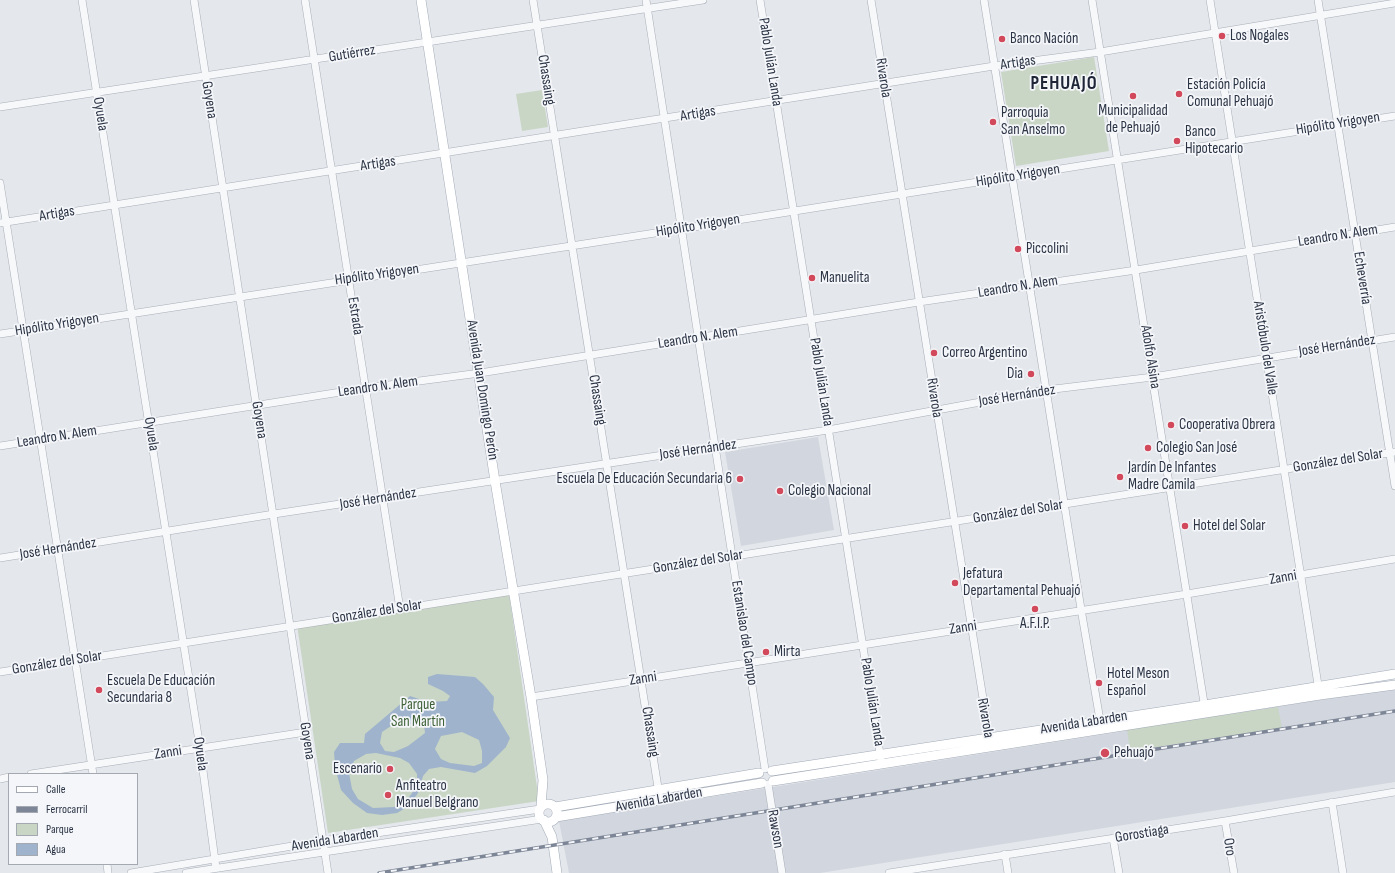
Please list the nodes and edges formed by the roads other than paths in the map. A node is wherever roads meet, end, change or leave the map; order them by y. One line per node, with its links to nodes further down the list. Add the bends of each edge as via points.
1 (82, 0): 25 (street, Oyuela)
2 (194, 0): 23 (street, Goyena)
3 (306, 0): 21 (street, Estrada)
4 (421, 0): 19 (main road, Avenida Juan Domingo Perón)
5 (533, 0): 17 (street, Chassaing)
6 (646, 0): 15 (street, Estanislao del Campo)
7 (703, 0): 15 (street, Gutiérrez)
8 (760, 0): 26 (street, Pablo Julián Landa)
9 (871, 0): 24 (street, Rivarola)
10 (984, 0): 22 (street)
11 (1092, 0): 20 (street, Adolfo Alsina)
12 (1210, 0): 18 (street, Aristóbulo del Valle)
13 (1318, 0): 16 (street, Echeverría)
14 (1395, 2): 16 (street, Artigas)
15 (647, 8): 17 (street, Gutiérrez); 29 (street, Estanislao del Campo)
16 (1320, 14): 18 (street, Artigas); 30 (street, Echeverría)
17 (537, 26): 19 (street, Gutiérrez); 31 (street, Chassaing)
18 (1215, 31): 20 (street, Artigas); 32 (street, Aristóbulo del Valle)
19 (427, 43): 21 (street, Gutiérrez); 33 (main road, Avenida Juan Domingo Perón)
20 (1100, 52): 22 (street, Artigas); 34 (street, Adolfo Alsina)
21 (315, 60): 23 (street, Gutiérrez); 35 (street, Estrada)
22 (994, 66): 24 (street, Artigas); 36 (street)
23 (205, 76): 25 (street, Gutiérrez); 38 (street, Goyena)
24 (884, 85): 26 (street, Artigas); 39 (street, Rivarola)
25 (97, 93): 27 (street, Gutiérrez); 40 (street, Oyuela)
26 (776, 102): 29 (street, Artigas); 41 (street, Pablo Julián Landa)
27 (0, 107)
28 (1395, 116): 30 (street, Hipólito Yrigoyen)
29 (664, 119): 31 (street, Artigas); 44 (street, Estanislao del Campo)
30 (1338, 124): 32 (street, Hipólito Yrigoyen); 45 (street, Echeverría)
31 (555, 137): 33 (street, Artigas); 46 (street, Chassaing)
32 (1232, 141): 34 (street, Hipólito Yrigoyen); 47 (street, Aristóbulo del Valle)
33 (445, 154): 35 (street, Artigas); 48 (main road, Avenida Juan Domingo Perón)
34 (1118, 159): 36 (street, Hipólito Yrigoyen); 49 (street, Adolfo Alsina)
35 (332, 171): 38 (street, Artigas); 50 (street, Estrada)
36 (1012, 177): 39 (street, Hipólito Yrigoyen); 51 (street)
37 (0, 183): 42 (street)
38 (223, 188): 40 (street, Artigas); 52 (street, Goyena)
39 (901, 194): 41 (street, Hipólito Yrigoyen); 53 (street, Rivarola)
40 (115, 205): 42 (street, Artigas); 54 (street, Oyuela)
41 (793, 211): 44 (street, Hipólito Yrigoyen); 55 (street, Pablo Julián Landa)
42 (3, 222): 56 (street)
43 (1395, 227): 45 (street, Leandro N. Alem)
44 (681, 229): 46 (street, Hipólito Yrigoyen); 59 (street, Estanislao del Campo)
45 (1355, 233): 47 (street, Leandro N. Alem); 60 (street, Echeverría)
46 (572, 245): 48 (street, Hipólito Yrigoyen); 61 (street, Chassaing)
47 (1250, 250): 49 (street, Leandro N. Alem); 62 (street, Aristóbulo del Valle)
48 (462, 263): 50 (street, Hipólito Yrigoyen); 63 (main road, Avenida Juan Domingo Perón)
49 (1136, 270): 51 (street, Leandro N. Alem); 64 (street, Adolfo Alsina)
50 (349, 279): 52 (street, Hipólito Yrigoyen); 65 (street, Estrada)
51 (1029, 285): 53 (street, Leandro N. Alem); 66 (street)
52 (239, 296): 54 (street, Hipólito Yrigoyen); 67 (street, Goyena)
53 (918, 302): 55 (street, Leandro N. Alem); 68 (street, Rivarola)
54 (132, 313): 56 (street, Hipólito Yrigoyen); 69 (street, Oyuela)
55 (811, 319): 59 (street, Leandro N. Alem); 70 (street, Pablo Julián Landa)
56 (23, 330): 57 (street, Hipólito Yrigoyen); 71 (street)
57 (0, 334)
58 (1395, 337): 60 (street, José Hernández)
59 (698, 338): 61 (street, Leandro N. Alem); 73 (street, Estanislao del Campo)
60 (1372, 341): 62 (street, José Hernández); 74 (street, Echeverría)
61 (590, 354): 63 (street, Leandro N. Alem); 75 (street, Chassaing)
62 (1266, 357): 64 (street, José Hernández); 76 (street, Aristóbulo del Valle)
63 (480, 373): 65 (street, Leandro N. Alem); 77 (main road, Avenida Juan Domingo Perón)
64 (1153, 376): 66 (street, José Hernández); 79 (street, Adolfo Alsina)
65 (366, 388): 67 (street, Leandro N. Alem); 80 (street, Estrada)
66 (1046, 390): 68 (street, José Hernández); 81 (street)
67 (257, 406): 69 (street, Leandro N. Alem); 82 (street, Goyena)
68 (936, 410): 70 (street, José Hernández); 83 (street, Rivarola)
69 (149, 422): 71 (street, Leandro N. Alem); 84 (street, Oyuela)
70 (828, 430): 73 (street, José Hernández); 85 (street, Pablo Julián Landa)
71 (40, 440): 72 (street, Leandro N. Alem); 86 (street)
72 (0, 446)
73 (715, 448): 75 (street, José Hernández); 87 (street, Estanislao del Campo)
74 (1392, 452): 76 (street, González del Solar); 78 (street, Echeverría)
75 (607, 463): 77 (street, José Hernández); 90 (street, Chassaing)
76 (1284, 470): 79 (street, González del Solar); 91 (street, Aristóbulo del Valle)
77 (495, 481): 80 (street, José Hernández); 92 (main road, Avenida Juan Domingo Perón)
78 (1395, 486)
79 (1171, 487): 81 (street, González del Solar); 93 (street, Adolfo Alsina)
80 (383, 498): 82 (street, José Hernández); 94 (street, Estrada)
81 (1065, 504): 83 (street, González del Solar); 95 (street)
82 (274, 514): 84 (street, José Hernández); 96 (street, Goyena)
83 (953, 522): 85 (street, González del Solar); 97 (street, Rivarola)
84 (166, 532): 86 (street, José Hernández); 98 (street, Oyuela)
85 (846, 539): 87 (street, González del Solar); 99 (street, Pablo Julián Landa)
86 (57, 549): 88 (street, José Hernández); 100 (street)
87 (732, 557): 90 (street, González del Solar); 101 (street, Estanislao del Campo)
88 (0, 558)
89 (1395, 559): 91 (street, Zanni)
90 (625, 574): 92 (street, González del Solar); 104 (street, Chassaing)
91 (1300, 575): 93 (street, Zanni); 106 (street, Aristóbulo del Valle)
92 (514, 591): 94 (street, González del Solar); 108 (main road, Avenida Juan Domingo Perón)
93 (1187, 594): 95 (street, Zanni); 109 (street, Adolfo Alsina)
94 (400, 609): 96 (street, González del Solar)
95 (1081, 609): 97 (street, Zanni); 110 (street)
96 (289, 626): 98 (street, González del Solar); 112 (street, Goyena)
97 (970, 627): 99 (street, Zanni); 113 (street, Rivarola)
98 (183, 643): 100 (street, González del Solar); 114 (street, Oyuela)
99 (863, 644): 101 (street, Zanni); 115 (street, Pablo Julián Landa)
100 (75, 660): 102 (street, González del Solar); 116 (street)
101 (749, 662): 104 (street, Zanni); 117 (street, Estanislao del Campo)
102 (0, 672)
103 (1395, 674): 106 (main road, Avenida Labarden)
104 (642, 679): 108 (street, Zanni); 122 (street, Chassaing)
105 (1395, 685): 107 (main road, Avenida Labarden)
106 (1318, 686): 107 (street, Aristóbulo del Valle); 109 (main road, Avenida Labarden)
107 (1320, 695): 109 (main road, Avenida Labarden)
108 (531, 697): 120 (main road, Avenida Juan Domingo Perón)
109 (1206, 710): 110 (main road, Avenida Labarden); 111 (main road, Avenida Labarden)
110 (1100, 720): 111 (street); 113 (main road, Avenida Labarden)
111 (1102, 730): 113 (main road, Avenida Labarden)
112 (306, 732): 114 (street, Zanni); 133 (street, Goyena)
113 (990, 743): 115 (main road, Avenida Labarden)
114 (200, 748): 116 (street, Zanni); 136 (street, Oyuela)
115 (881, 759): 117 (main road, Avenida Labarden); 121 (main road, Avenida Labarden)
116 (91, 765): 118 (street, Zanni); 119 (street)
117 (766, 771): 121 (main road, via 774,776); 121 (main road, via 759,778); 122 (main road, Avenida Labarden)
118 (38, 773)
119 (93, 773)
120 (543, 780): 126 (main road, Avenida Juan Domingo Perón); 127 (main road, Avenida Juan Domingo Perón)
121 (767, 783): 124 (main road, Avenida Labarden); 142 (street, Rawson)
122 (659, 790): 124 (street, Chassaing); 126 (main road, Avenida Labarden)
123 (1395, 792): 125 (street, Gorostiaga)
124 (660, 800): 128 (main road, Avenida Labarden)
125 (1332, 802): 130 (street, Gorostiaga); 147 (street)
126 (554, 806): 127 (main road, via 547,804); 128 (main road, via 557,811)
127 (541, 808): 129 (main road, via 539,815); 133 (street, Avenida Labarden)
128 (555, 818): 129 (main road, via 550,821); 131 (main road)
129 (543, 820): 131 (main road); 134 (street, Avenida Labarden)
130 (1225, 821): 132 (street, Gorostiaga); 146 (street, Oro)
131 (552, 837): 141 (main road)
132 (1113, 838): 135 (street, Gorostiaga); 145 (street)
133 (322, 841): 134 (street, Goyena); 136 (street, Avenida Labarden)
134 (324, 852): 137 (street, Avenida Labarden); 140 (street, Goyena)
135 (1005, 854): 143 (street, Gorostiaga); 144 (street)
136 (214, 859): 137 (street, Oyuela); 138 (street, Avenida Labarden)
137 (216, 868): 139 (street, Avenida Labarden)
138 (131, 873)
139 (186, 873)
140 (328, 873)
141 (557, 873)
142 (782, 873)
143 (893, 873)
144 (1008, 873)
145 (1119, 873)
146 (1234, 873)
147 (1343, 873)

